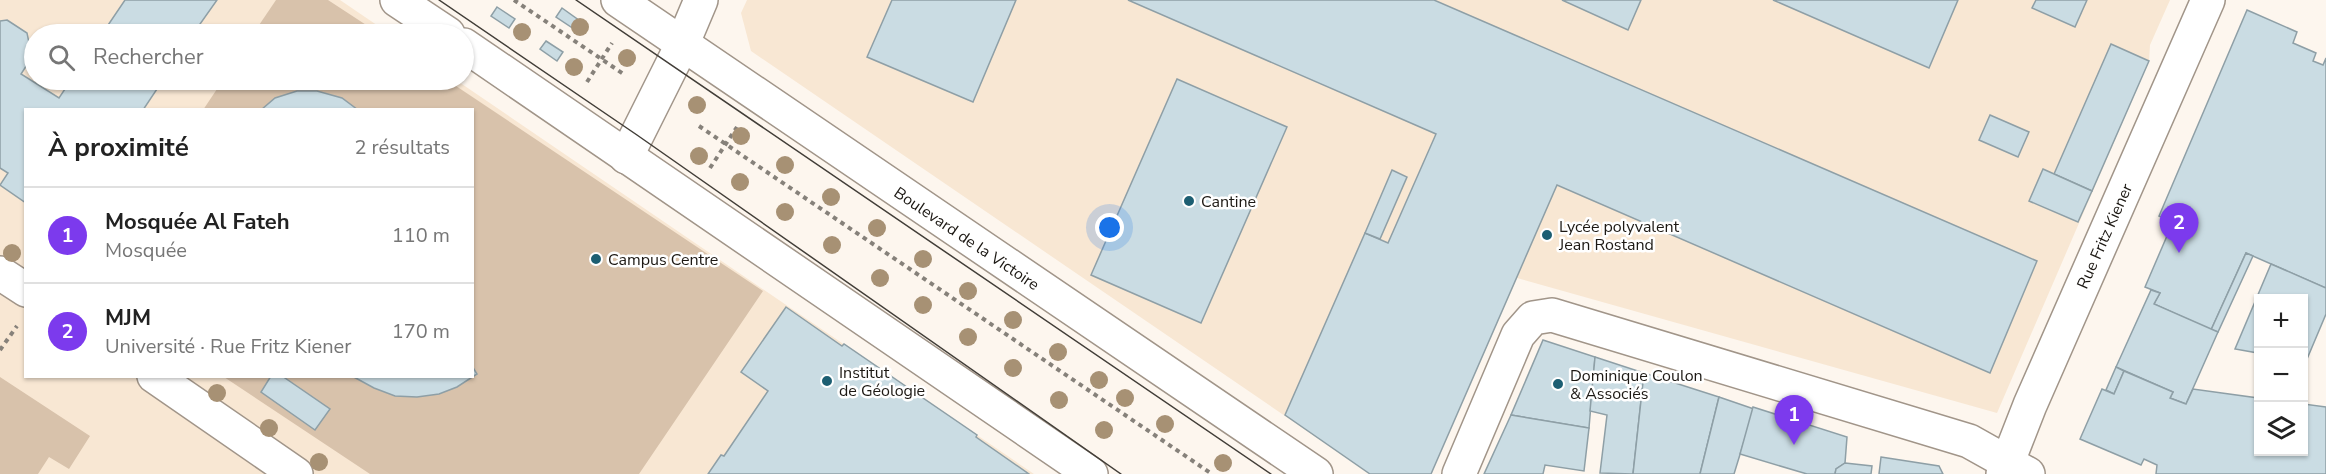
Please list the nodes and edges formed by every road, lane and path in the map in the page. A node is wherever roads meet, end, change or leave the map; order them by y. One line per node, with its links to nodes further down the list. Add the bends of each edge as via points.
1 (398, 0): 6 (street)
2 (514, 0): 9 (path)
3 (701, 0): 7 (street)
4 (2208, 0): 22 (street, Rue Fritz Kiener, via 2030,405)
5 (625, 5): 7 (street, Boulevard de la Victoire); 9 (path)
6 (433, 24)
7 (682, 45): 11 (street, Boulevard de la Victoire); 15 (street)
8 (474, 52): 12 (street)
9 (601, 60): 10 (path); 12 (path)
10 (626, 76)
11 (758, 96): 14 (path); 26 (street, Boulevard de la Victoire)
12 (566, 116): 15 (street)
13 (699, 126): 14 (path)
14 (726, 144): 16 (path); 25 (path)
15 (626, 157): 16 (street)
16 (688, 200): 24 (street)
17 (0, 273): 18 (street)
18 (24, 289)
19 (19, 322): 20 (path)
20 (0, 350)
21 (156, 378): 23 (street)
22 (2013, 470): 27 (street, via 1969,441 1552,315 1533,318 1518,334)
23 (296, 474)
24 (1091, 474)
25 (1212, 474)
26 (1316, 474)
27 (1459, 474)

